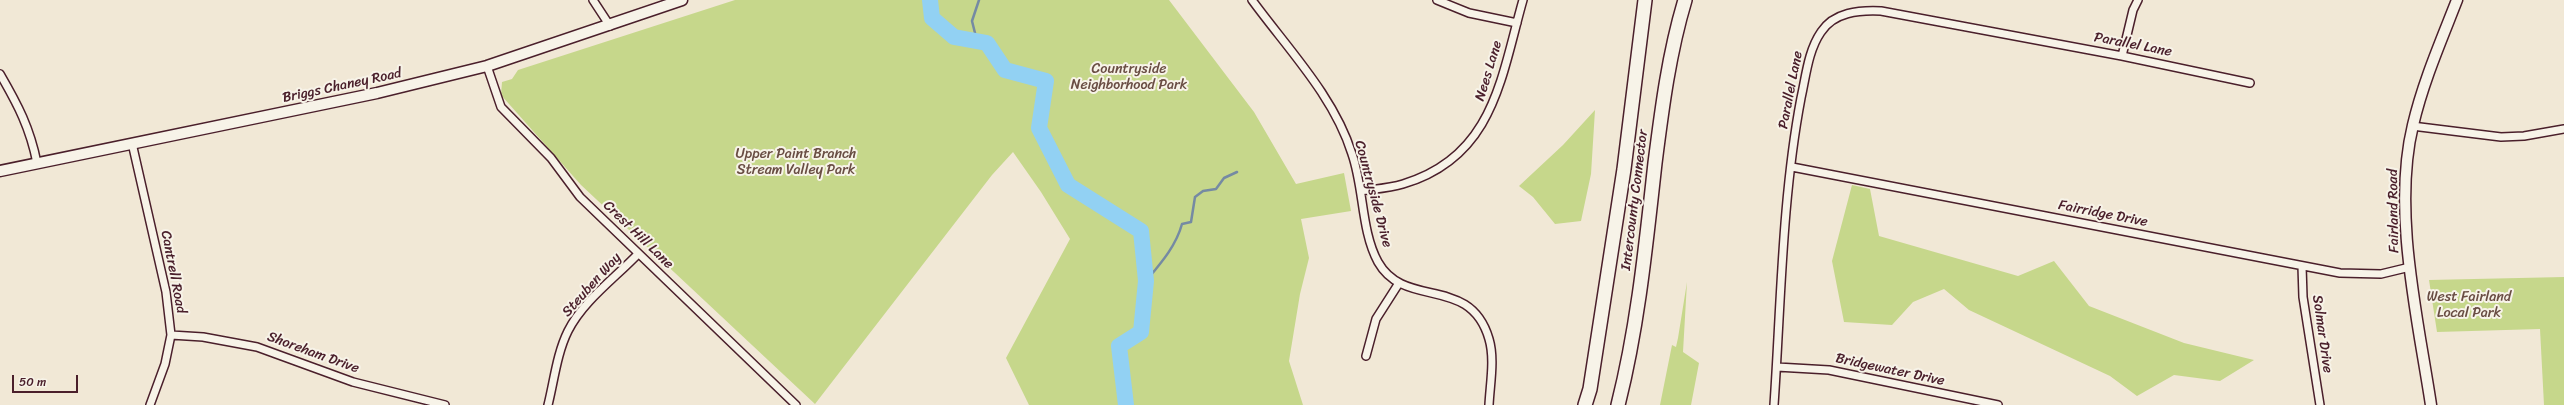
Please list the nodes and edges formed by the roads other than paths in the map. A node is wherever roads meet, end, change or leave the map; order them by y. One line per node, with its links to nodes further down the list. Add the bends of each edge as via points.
1 (593, 0): 11 (street)
2 (682, 0): 11 (main road, Briggs Chaney Road)
3 (1252, 0): 22 (street, Countryside Drive, via 1336,118 1352,154)
4 (1437, 0): 10 (street, via 1470,12)
5 (1523, 0): 10 (street, Nees Lane)
6 (1645, 0): 35 (highway, Intercounty Connector, via 1624,169 1590,389)
7 (1685, 0): 36 (highway, Intercounty Connector, via 1677,27 1663,100 1637,319)
8 (2138, 0): 12 (street, via 2133,10)
9 (2457, 0): 16 (main road, Fairland Road, via 2430,67)
10 (1516, 23): 22 (street, Nees Lane, via 1496,100 1485,122 1469,143 1445,164 1424,176 1403,184)
11 (610, 26): 13 (main road, Briggs Chaney Road)
12 (2122, 56): 15 (street, Parallel Lane); 20 (street, Parallel Lane, via 1881,11 1848,13 1821,31 1810,54 1796,125)
13 (486, 66): 18 (main road, Briggs Chaney Road, via 377,93); 23 (street, Crest Hill Lane, via 501,107 552,158 580,197)
14 (0, 74): 19 (street, via 25,117)
15 (2250, 83)
16 (2412, 126): 17 (street, via 2501,137); 25 (main road, Fairland Road, via 2406,194)
17 (2564, 129)
18 (132, 143): 19 (main road, Briggs Chaney Road); 27 (street, Cantrell Road, via 166,292)
19 (37, 163): 21 (main road, Briggs Chaney Road)
20 (1792, 167): 24 (street, Fairridge Drive); 29 (street, Parallel Lane)
21 (0, 171)
22 (1361, 191): 26 (street, Countryside Drive, via 1370,240 1379,263)
23 (638, 254): 32 (street, Steuben Way, via 575,319 567,332); 33 (street, Crest Hill Lane)
24 (2302, 266): 25 (street, Fairridge Drive, via 2364,275); 39 (street, Solmar Drive, via 2303,298)
25 (2410, 267): 40 (main road, Fairland Road)
26 (1399, 283): 28 (street, via 1376,319); 34 (street, Countryside Drive, via 1418,291 1450,296 1473,310 1489,339 1491,353)
27 (171, 336): 30 (street, Cantrell Road, via 165,364); 31 (street, Shoreham Drive, via 203,337 257,347 353,382)
28 (1366, 356)
29 (1776, 367): 37 (street, Parallel Lane); 38 (street, Bridgewater Drive, via 1828,370)
30 (150, 405)
31 (445, 405)
32 (548, 405)
33 (796, 405)
34 (1488, 405)
35 (1585, 405)
36 (1618, 405)
37 (1774, 405)
38 (1998, 405)
39 (2320, 405)
40 (2431, 405)

